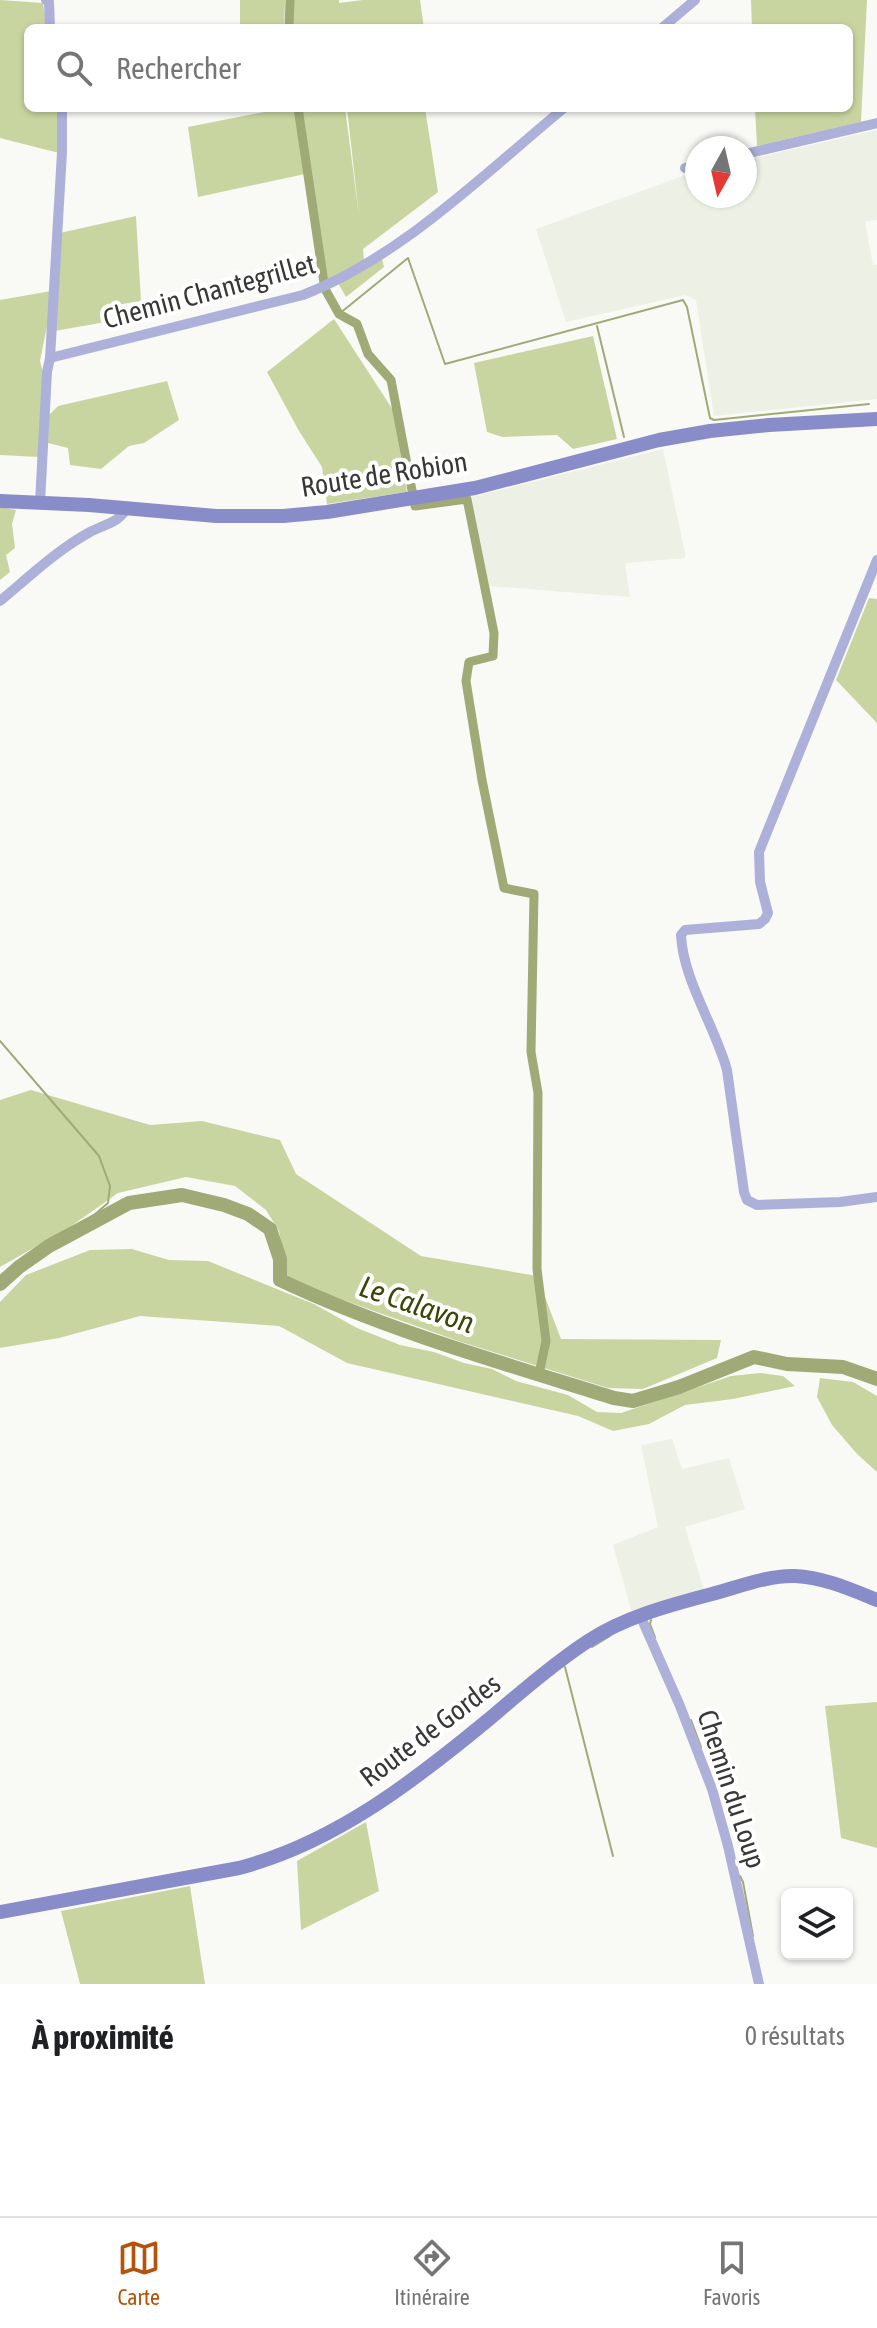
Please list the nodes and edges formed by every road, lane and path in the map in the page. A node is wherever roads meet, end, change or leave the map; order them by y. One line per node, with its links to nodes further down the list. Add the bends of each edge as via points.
1 (46, 0): 3 (street)
2 (695, 0): 4 (street)
3 (50, 24)
4 (667, 24)
5 (62, 112): 9 (street)
6 (559, 112): 9 (street, Chemin Chantegrillet, via 389,251 330,284)
7 (877, 123): 8 (street)
8 (757, 151)
9 (50, 358): 14 (street)
10 (877, 410): 12 (main road, Route de Robion)
11 (877, 419): 12 (main road, Route de Robion)
12 (769, 425): 15 (main road, Route de Robion, via 687,435 475,488 327,512 248,517)
13 (0, 501): 14 (main road, Route de Robion)
14 (40, 502): 15 (main road, Route de Robion)
15 (126, 509): 17 (street, via 68,546)
16 (877, 560): 18 (street, via 759,852 765,919 759,924 685,930 681,935 687,969 727,1070 747,1200 757,1205)
17 (0, 601)
18 (877, 1197)
19 (877, 1600): 20 (main road, Route de Gordes, via 822,1580 785,1576)
20 (640, 1615): 21 (main road, Route de Gordes, via 578,1649 386,1798 292,1851 223,1871); 22 (street, Chemin du Loup, via 712,1789)
21 (0, 1912)
22 (759, 1984)

